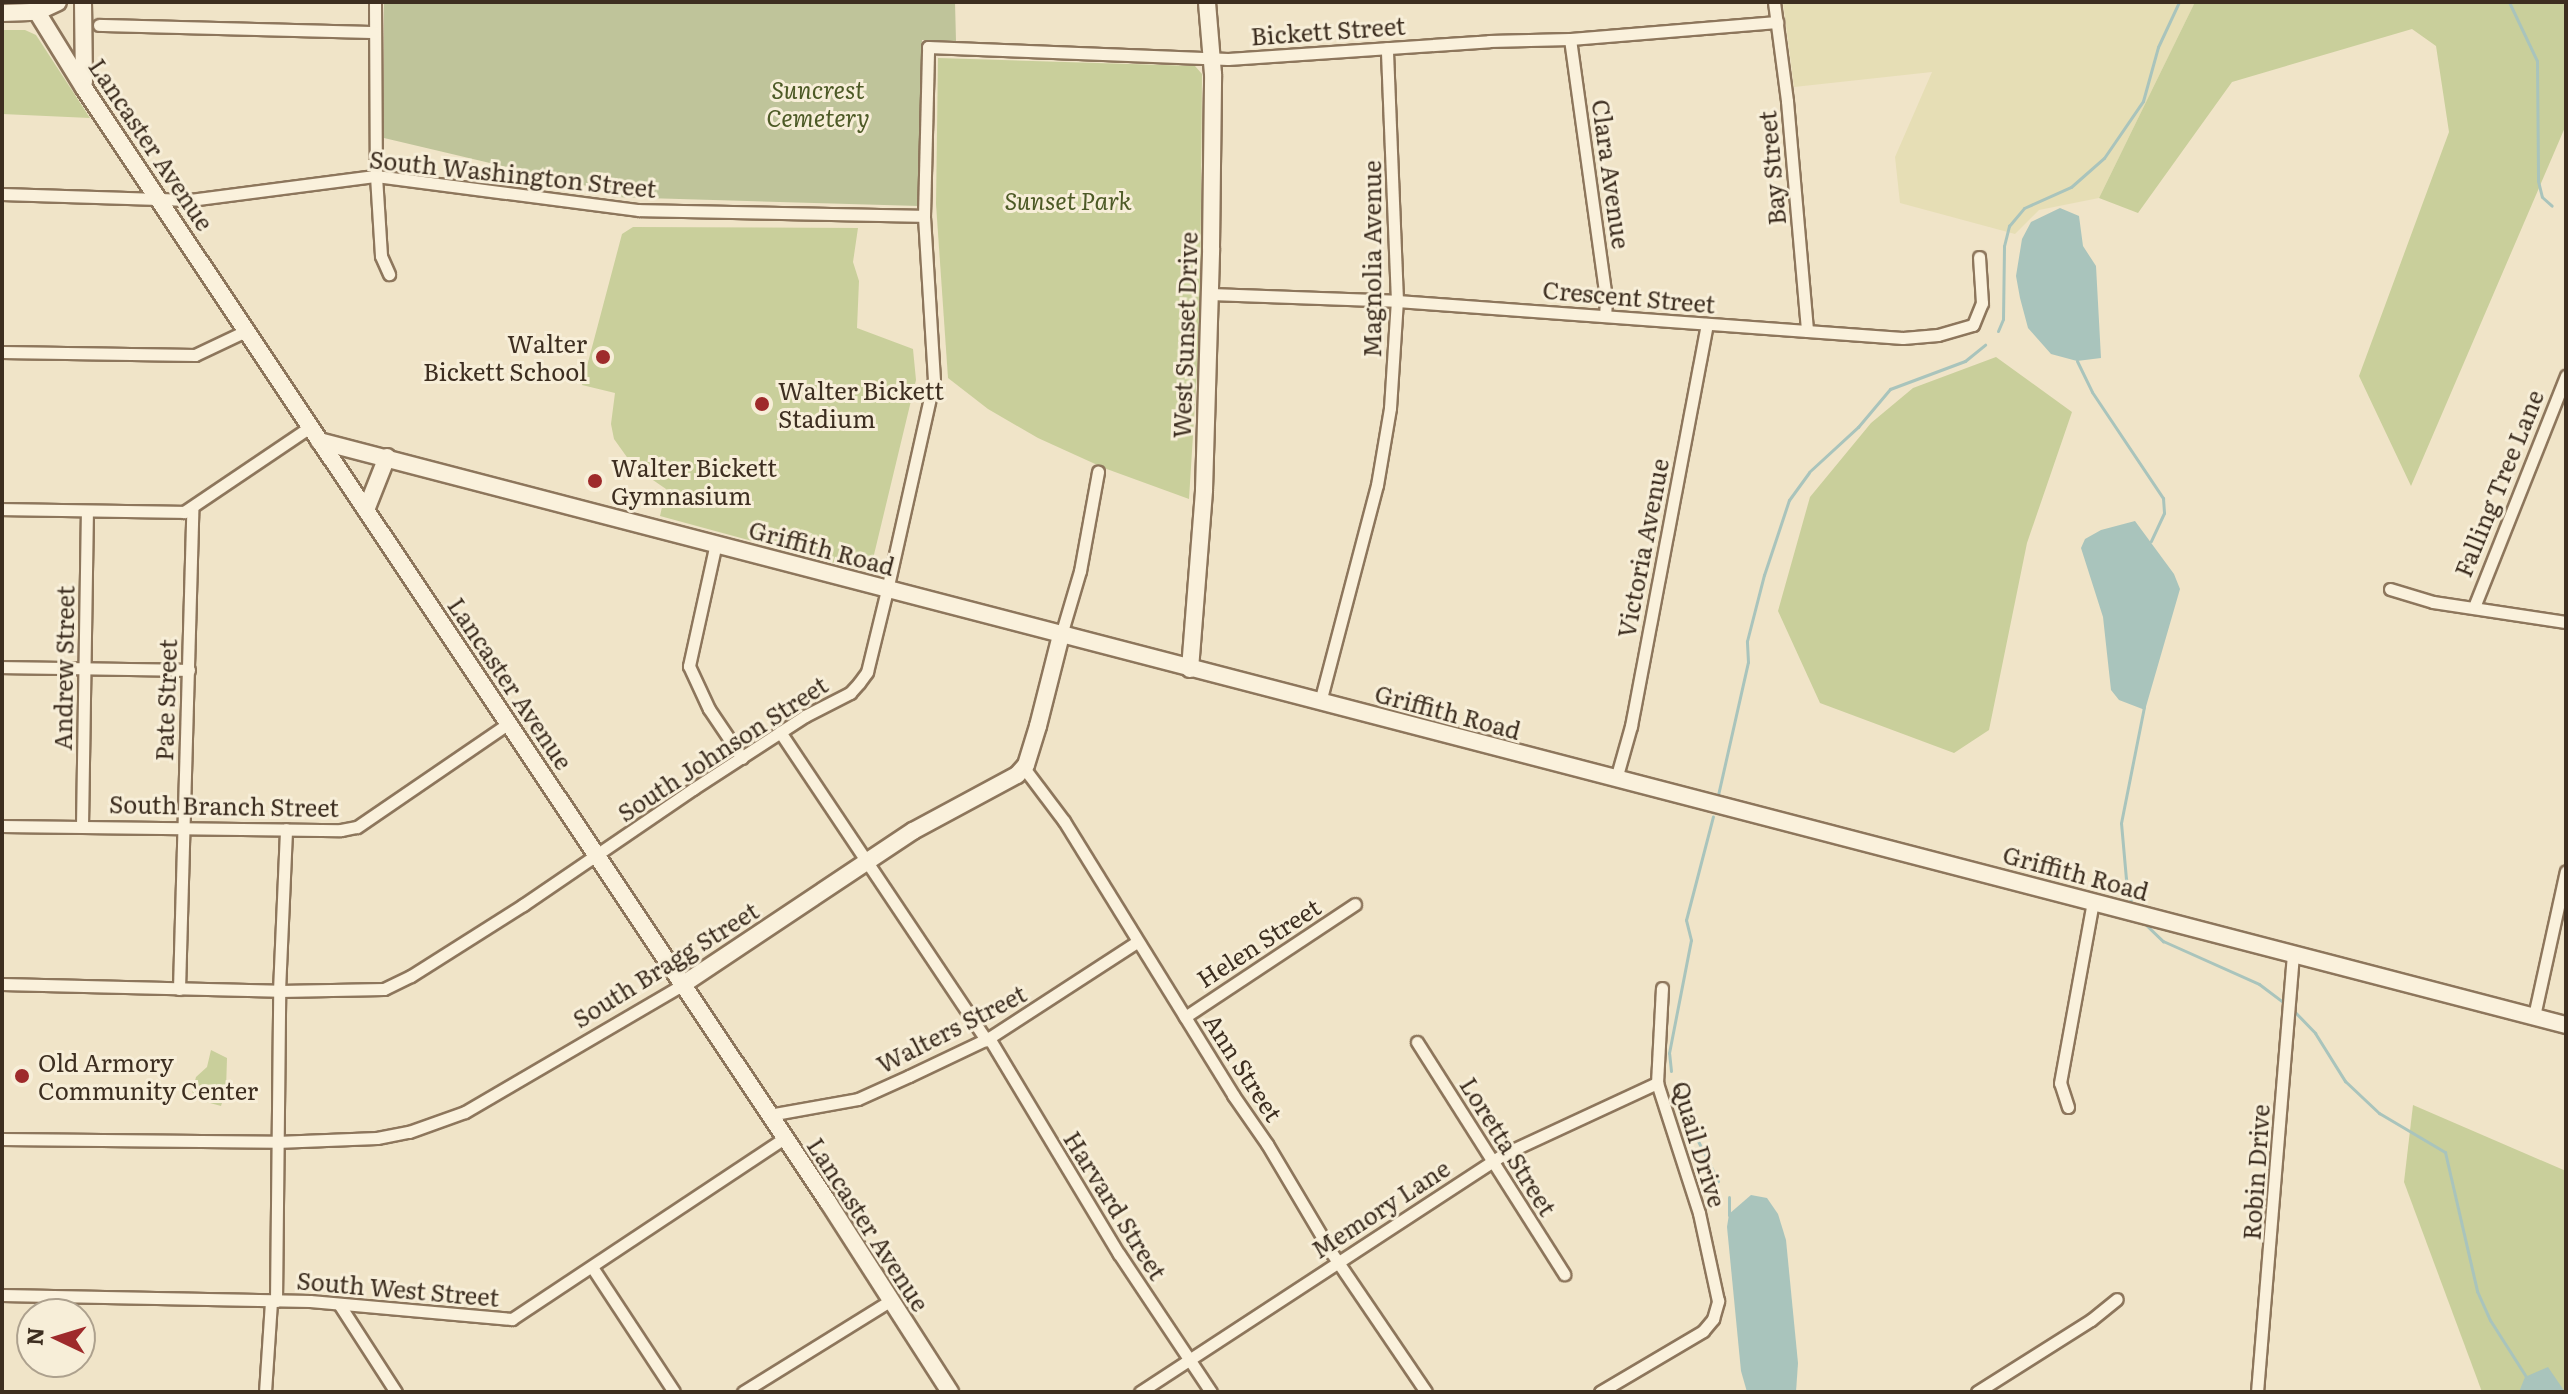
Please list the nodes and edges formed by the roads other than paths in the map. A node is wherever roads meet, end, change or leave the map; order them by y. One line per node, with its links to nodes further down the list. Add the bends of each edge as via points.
1 (58, 2): 6 (street)
2 (83, 2): 15 (street)
3 (375, 2): 10 (street)
4 (1207, 2): 14 (street, West Sunset Drive)
5 (1774, 2): 8 (street, Bay Street)
6 (34, 7): 7 (street); 15 (street, Lancaster Avenue)
7 (2, 13)
8 (1777, 22): 11 (street, Bickett Street); 27 (street, Bay Street)
9 (99, 25): 10 (street)
10 (375, 32): 16 (street)
11 (1570, 39): 13 (street, Bickett Street); 24 (street, Clara Avenue)
12 (928, 47): 14 (street, Bickett Street); 19 (street, South Johnson Street)
13 (1387, 48): 14 (street, Bickett Street); 23 (street, Magnolia Avenue)
14 (1211, 58): 22 (street, West Sunset Drive)
15 (84, 88): 18 (street, Lancaster Avenue)
16 (376, 176): 18 (street, South Washington Street, via 190,200); 19 (street, South Washington Street, via 661,211); 21 (street, via 381,256)
17 (2, 194): 18 (street, South Washington Street)
18 (160, 198): 26 (street, Lancaster Avenue)
19 (924, 216): 39 (street, South Johnson Street, via 934,380)
20 (1979, 257): 27 (street, Crescent Street, via 1982,303 1973,325 1903,338)
21 (389, 274)
22 (1209, 294): 23 (street, Crescent Street); 45 (street, West Sunset Drive, via 1204,490)
23 (1397, 301): 24 (street, Crescent Street); 47 (street, Magnolia Avenue, via 1390,408 1377,485)
24 (1605, 316): 25 (street, Crescent Street)
25 (1707, 324): 27 (street, Crescent Street); 52 (street, Victoria Avenue, via 1631,726)
26 (248, 330): 28 (street, via 195,355); 30 (street, Lancaster Avenue)
27 (1807, 331)
28 (2, 352)
29 (2566, 376): 40 (street, Falling Tree Lane)
30 (314, 434): 31 (street, Griffith Road); 34 (street); 35 (street, Lancaster Avenue)
31 (387, 457): 35 (street); 37 (street, Griffith Road)
32 (1098, 472): 42 (street, via 1082,562)
33 (2, 509): 36 (street)
34 (192, 510): 36 (street); 46 (street, Pate Street)
35 (366, 510): 48 (street, Lancaster Avenue)
36 (87, 511): 44 (street, Andrew Street)
37 (716, 543): 39 (street, Griffith Road); 50 (street, via 689,666 695,685)
38 (2390, 589): 40 (street)
39 (887, 590): 42 (street, Griffith Road); 49 (street, South Johnson Street, via 867,672 859,683)
40 (2474, 607): 41 (street)
41 (2566, 622)
42 (1061, 635): 45 (street, Griffith Road); 51 (street)
43 (2, 667): 44 (street)
44 (85, 668): 46 (street); 54 (street, Andrew Street)
45 (1190, 669): 47 (street, Griffith Road)
46 (189, 670): 55 (street, Pate Street)
47 (1320, 702): 52 (street, Griffith Road)
48 (509, 723): 56 (street, South Branch Street, via 357,827); 57 (street, Lancaster Avenue)
49 (780, 732): 50 (street, South Johnson Street); 58 (street, Harvard Street)
50 (742, 758): 57 (street, South Johnson Street)
51 (1024, 768): 58 (street, South Bragg Street); 62 (street, Ann Street, via 1064,821)
52 (1616, 779): 60 (street, Griffith Road)
53 (2, 826): 54 (street, South Branch Street)
54 (82, 826): 55 (street, South Branch Street)
55 (182, 828): 56 (street, South Branch Street); 67 (street, Pate Street)
56 (286, 829): 68 (street)
57 (597, 856): 65 (street, Lancaster Avenue); 68 (street, South Johnson Street, via 384,989)
58 (868, 860): 65 (street, South Bragg Street); 72 (street, Harvard Street)
59 (2566, 871): 69 (street)
60 (2093, 901): 63 (street, Griffith Road); 75 (street, via 2060,1083)
61 (1355, 904): 70 (street, Helen Street)
62 (1137, 942): 70 (street, Ann Street); 72 (street, Walters Street)
63 (2293, 954): 69 (street, Griffith Road); 100 (street, Robin Drive)
64 (2, 984): 67 (street, South Johnson Street)
65 (682, 985): 76 (street, Lancaster Avenue); 79 (street, South Bragg Street, via 465,1112 377,1138)
66 (1662, 988): 74 (street, Quail Drive)
67 (179, 989): 68 (street, South Johnson Street)
68 (279, 991): 79 (street)
69 (2534, 1016): 71 (street, Griffith Road)
70 (1185, 1017): 81 (street, Ann Street)
71 (2566, 1025)
72 (987, 1039): 76 (street, Walters Street, via 858,1099); 89 (street, Harvard Street, via 1119,1254)
73 (1417, 1042): 80 (street, Loretta Street)
74 (1657, 1083): 80 (street, Memory Lane); 98 (street, Quail Drive, via 1699,1213 1717,1290 1716,1312 1703,1331)
75 (2068, 1107)
76 (769, 1115): 77 (street, Lancaster Avenue)
77 (784, 1138): 82 (street, South West Street); 87 (street, Lancaster Avenue)
78 (2, 1139): 79 (street, South Bragg Street)
79 (276, 1142): 86 (street)
80 (1493, 1161): 81 (street, Memory Lane); 83 (street, Loretta Street)
81 (1338, 1260): 89 (street, Memory Lane); 97 (street, Ann Street)
82 (592, 1267): 88 (street, South West Street, via 512,1319); 92 (street)
83 (1564, 1274)
84 (2, 1295): 86 (street, South West Street)
85 (2117, 1299): 99 (street)
86 (273, 1301): 88 (street, South West Street); 90 (street)
87 (890, 1301): 93 (street); 94 (street, Lancaster Avenue)
88 (339, 1304): 91 (street)
89 (1190, 1358): 95 (street, Memory Lane); 96 (street, Harvard Street)
90 (265, 1392)
91 (396, 1392)
92 (674, 1392)
93 (743, 1392)
94 (950, 1392)
95 (1140, 1392)
96 (1211, 1392)
97 (1426, 1392)
98 (1600, 1392)
99 (1977, 1392)
100 (2257, 1392)

